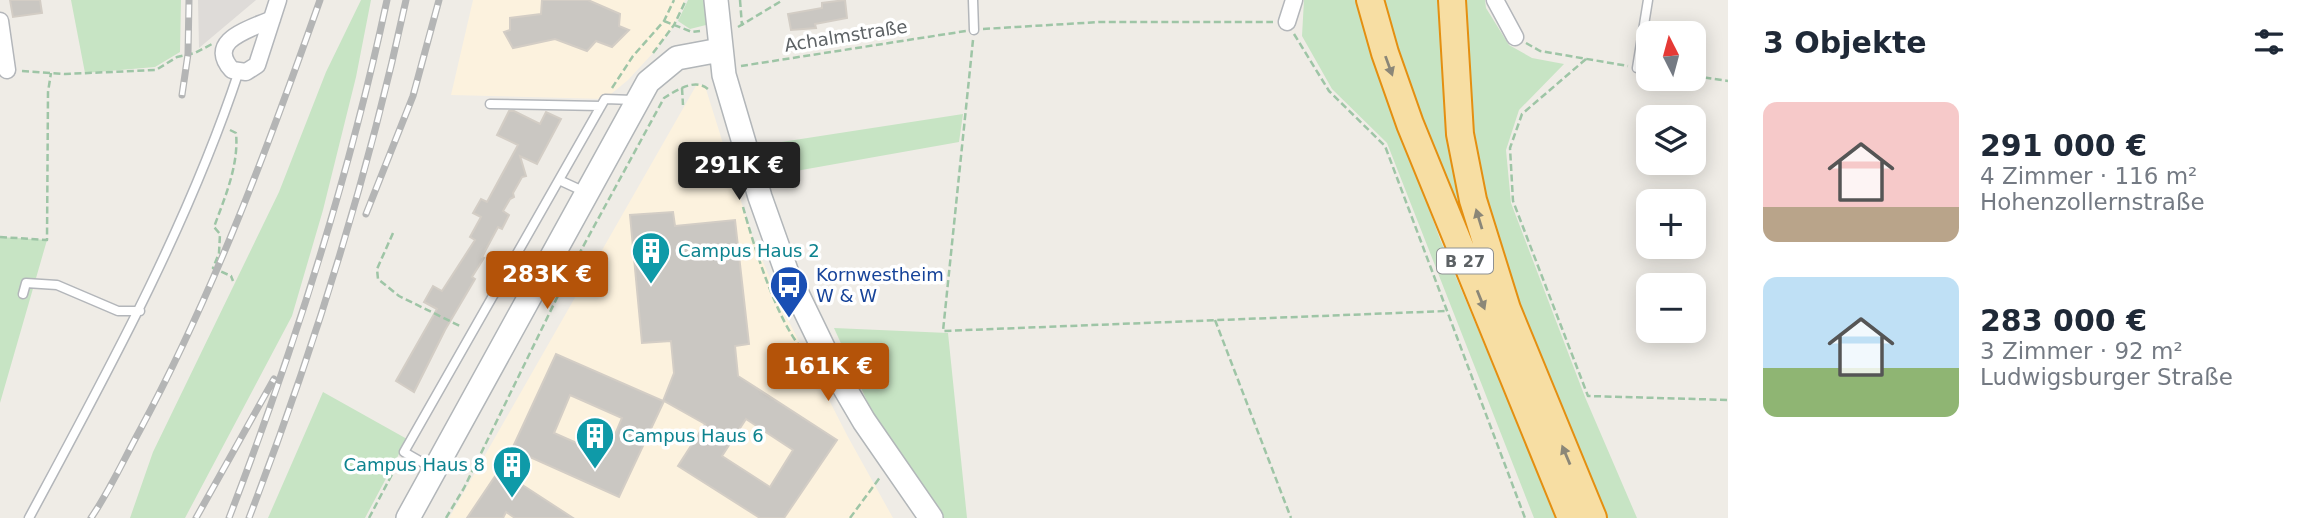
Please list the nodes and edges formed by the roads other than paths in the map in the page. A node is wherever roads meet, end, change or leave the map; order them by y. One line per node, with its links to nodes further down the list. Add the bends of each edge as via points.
1 (278, 0): 9 (street)
2 (716, 0): 15 (main road)
3 (973, 0): 13 (lane)
4 (1294, 0): 12 (street)
5 (1370, 0): 29 (highway, B 27, one-way to 29, via 1410,124)
6 (1452, 0): 30 (highway, B 27, one-way to 6, via 1507,309 1473,200 1460,134)
7 (1495, 0): 14 (street)
8 (1648, 0): 11 (lane)
9 (272, 19): 17 (street, via 257,65); 17 (street, via 235,34 225,44 226,63)
10 (0, 21): 16 (street)
11 (1645, 21)
12 (1287, 22)
13 (974, 30)
14 (1515, 37)
15 (721, 60): 18 (main road, via 677,58); 28 (main road, via 760,197 804,312 864,421)
16 (7, 70)
17 (239, 71): 24 (lane, via 197,184)
18 (642, 91): 19 (lane); 22 (main road)
19 (603, 103): 20 (lane); 21 (lane)
20 (490, 104)
21 (559, 180): 22 (lane); 25 (lane, via 404,452)
22 (587, 194): 25 (main road)
23 (23, 294): 24 (lane, via 26,283 57,285 118,311)
24 (140, 311): 26 (lane)
25 (435, 469): 27 (main road)
26 (29, 518)
27 (408, 518)
28 (931, 518)
29 (1571, 518)
30 (1592, 518)

